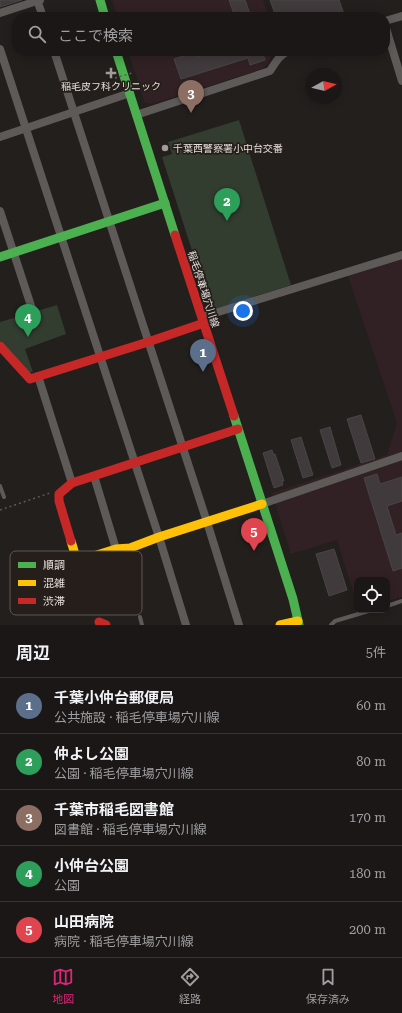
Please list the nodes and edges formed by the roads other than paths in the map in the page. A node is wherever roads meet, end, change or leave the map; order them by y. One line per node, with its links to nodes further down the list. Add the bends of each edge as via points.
1 (38, 0): 3 (street); 5 (street)
2 (100, 0): 4 (street)
3 (42, 12)
4 (104, 12)
5 (0, 13)
6 (402, 16): 7 (street)
7 (390, 20)
8 (390, 41): 13 (street)
9 (0, 49): 17 (street)
10 (56, 56): 15 (street)
11 (118, 56): 14 (street, 稲毛停車場穴川線)
12 (281, 56): 16 (street, via 270,71 264,74)
13 (402, 81)
14 (130, 93): 15 (street); 16 (street, 稲毛停車場穴川線)
15 (74, 112): 17 (street); 21 (street)
16 (136, 115): 19 (street, 稲毛停車場穴川線)
17 (26, 128): 18 (street); 22 (street)
18 (0, 137)
19 (165, 204): 21 (street); 27 (street, 稲毛停車場穴川線)
20 (0, 211): 23 (street)
21 (109, 222): 22 (street); 28 (street)
22 (61, 237): 23 (street); 30 (street)
23 (14, 253): 25 (street); 26 (street)
24 (402, 255): 27 (street)
25 (0, 257)
26 (34, 315)
27 (203, 320): 28 (street); 32 (street, 稲毛停車場穴川線)
28 (148, 342): 30 (street); 33 (street)
29 (1, 348): 31 (street, via 30,379)
30 (100, 357): 31 (street); 35 (street)
31 (38, 376): 37 (street)
32 (238, 429): 33 (street); 40 (street, 稲毛停車場穴川線)
33 (183, 447): 35 (street); 41 (street)
34 (402, 456): 40 (street)
35 (135, 463): 36 (street); 42 (street)
36 (94, 476): 37 (street); 43 (street)
37 (72, 483): 44 (street, via 59,494 59,501)
38 (0, 486): 39 (lane)
39 (4, 497)
40 (262, 504): 41 (street); 50 (street, 稲毛停車場穴川線)
41 (207, 522): 42 (street); 53 (street)
42 (159, 537): 43 (street); 52 (street)
43 (120, 549): 45 (street)
44 (74, 551)
45 (113, 551)
46 (402, 602): 47 (lane)
47 (390, 605)
48 (362, 613): 55 (lane, via 335,621)
49 (140, 618): 51 (lane)
50 (299, 623): 54 (street)
51 (142, 625)
52 (186, 625)
53 (239, 625)
54 (280, 625)
55 (331, 625)

